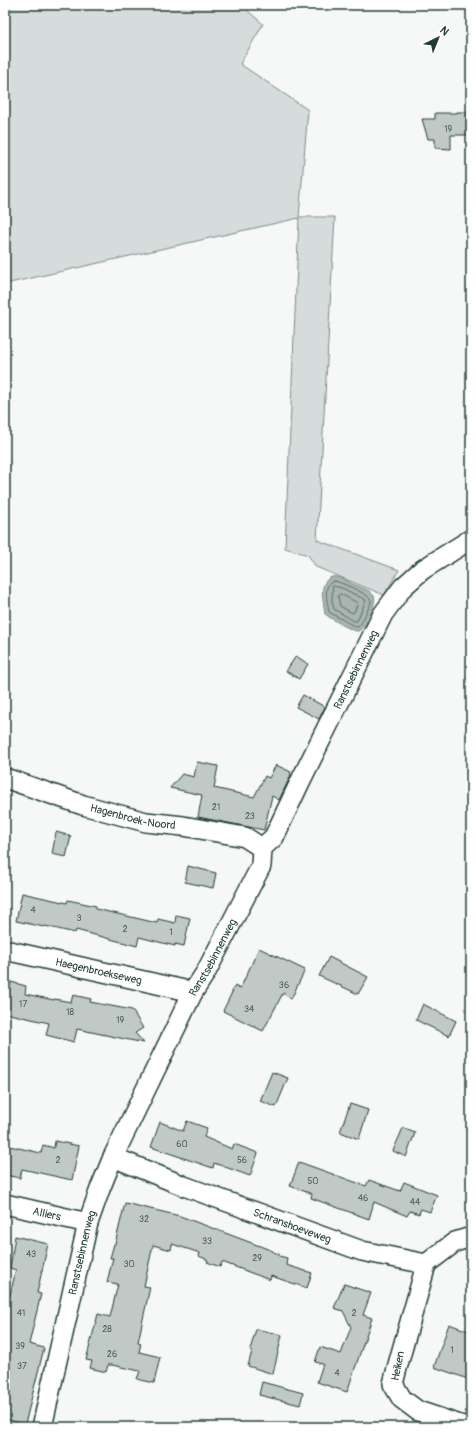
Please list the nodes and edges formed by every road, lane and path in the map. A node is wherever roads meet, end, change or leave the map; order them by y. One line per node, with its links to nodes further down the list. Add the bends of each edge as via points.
1 (471, 539): 3 (street, Ranstsebinnenweg, via 422,570 403,588 383,614 274,837)
2 (5, 778): 3 (street, Hagenbroek-Noord, via 83,805 146,822 244,837)
3 (262, 848): 5 (street, Ranstsebinnenweg, via 261,866)
4 (5, 950): 5 (street, Haegenbroekseweg)
5 (193, 992): 6 (street, Ranstsebinnenweg)
6 (113, 1157): 8 (street, Ranstsebinnenweg); 10 (street, Schranshoeveweg, via 184,1186 362,1251)
7 (5, 1204): 8 (street, Alliers)
8 (88, 1223): 11 (street, Ranstsebinnenweg)
9 (471, 1237): 10 (street, via 455,1242)
10 (426, 1264): 12 (street, Heiken, via 393,1384 402,1399 418,1411)
11 (42, 1427)
12 (466, 1427)

